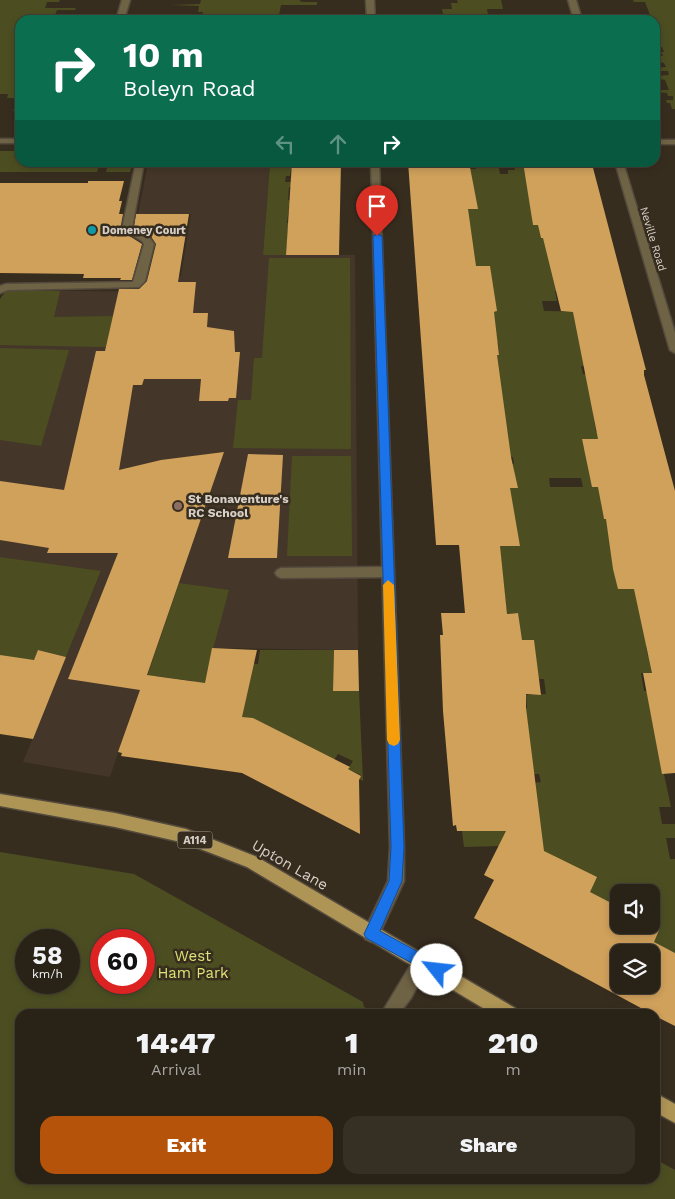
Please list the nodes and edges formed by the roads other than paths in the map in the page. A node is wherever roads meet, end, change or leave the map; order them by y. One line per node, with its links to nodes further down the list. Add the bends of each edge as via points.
1 (126, 0): 4 (street)
2 (370, 0): 5 (street)
3 (572, 0): 6 (street)
4 (122, 15)
5 (371, 15)
6 (576, 15)
7 (0, 141): 8 (street)
8 (15, 141)
9 (660, 142): 10 (street)
10 (675, 142)
11 (139, 167): 14 (street, via 127,229 149,244 140,281 136,285 6,287)
12 (375, 167): 16 (street)
13 (620, 167): 15 (street, Neville Road)
14 (0, 290)
15 (675, 350)
16 (388, 572): 17 (street); 19 (street, via 396,881)
17 (281, 573)
18 (0, 800): 19 (main road, Upton Lane / A114, via 186,836 252,862)
19 (371, 934): 20 (main road, Upton Lane / A114)
20 (422, 962): 21 (street); 22 (main road, Upton Lane / A114)
21 (393, 1009)
22 (501, 1009)
23 (660, 1105): 24 (main road)
24 (675, 1114)

